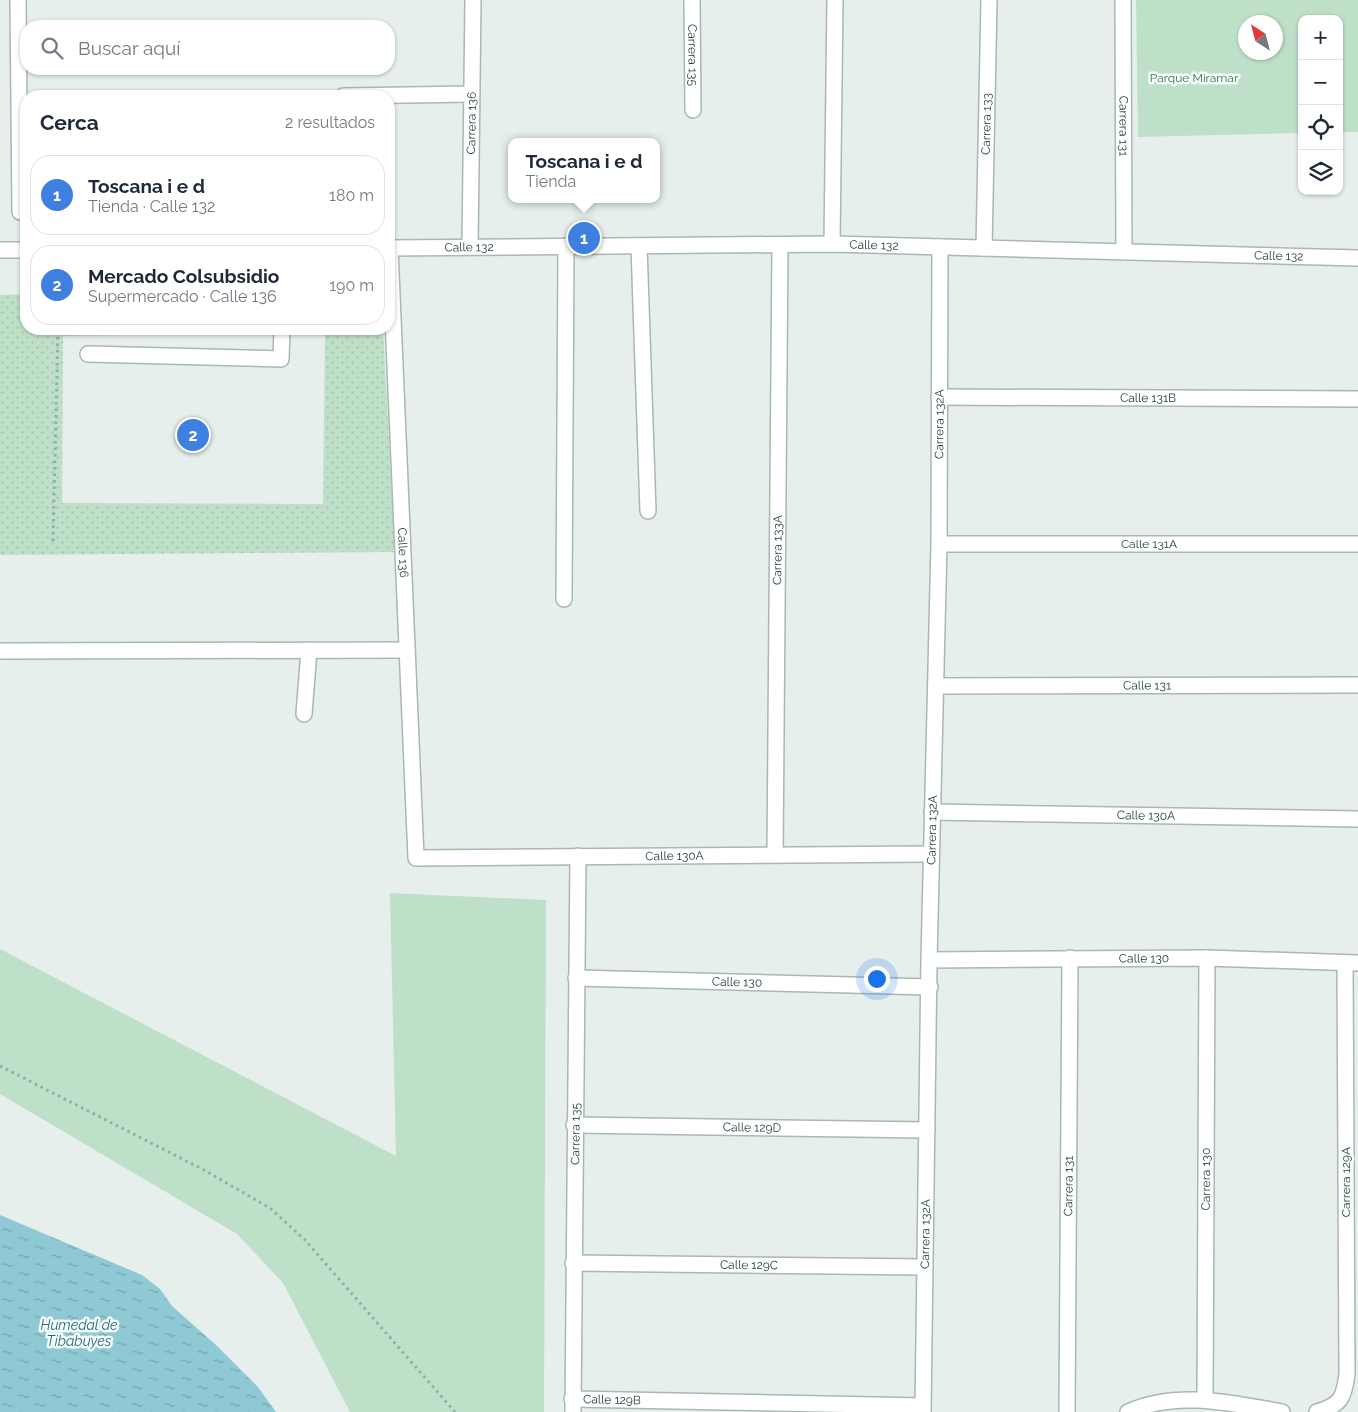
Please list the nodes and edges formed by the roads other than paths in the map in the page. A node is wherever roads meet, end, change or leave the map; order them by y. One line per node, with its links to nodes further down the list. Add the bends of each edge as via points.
1 (18, 0): 7 (street)
2 (473, 0): 10 (street, Carrera 136)
3 (692, 0): 12 (street, Carrera 135)
4 (835, 0): 13 (street)
5 (990, 0): 20 (street, Carrera 133)
6 (1123, 0): 23 (street, Carrera 131)
7 (20, 40)
8 (22, 75): 9 (street)
9 (22, 90)
10 (472, 94): 11 (street); 17 (street, Carrera 136)
11 (395, 95)
12 (693, 110)
13 (832, 244): 14 (street, Calle 132); 18 (street, Calle 132)
14 (780, 245): 16 (street, Calle 132); 43 (street, Carrera 133A)
15 (566, 246): 16 (street, Calle 132); 17 (street, Calle 132); 33 (street)
16 (639, 246): 30 (street)
17 (470, 247): 19 (street, Calle 132)
18 (940, 247): 20 (street, Calle 132); 28 (street, Carrera 132A)
19 (395, 248)
20 (984, 248): 23 (street, Calle 132)
21 (0, 250): 22 (street)
22 (20, 250)
23 (1124, 252): 24 (street, Calle 132)
24 (1358, 258)
25 (282, 335): 27 (street, via 281,359)
26 (393, 335): 35 (street, Calle 136)
27 (88, 354)
28 (938, 397): 29 (street, Calle 131B); 31 (street, Carrera 132A)
29 (1358, 399)
30 (648, 511)
31 (939, 544): 32 (street, Calle 131A); 38 (street, Carrera 132A)
32 (1358, 544)
33 (564, 599)
34 (309, 650): 35 (street); 36 (street); 39 (street)
35 (407, 650): 45 (street, Calle 136)
36 (0, 651)
37 (1358, 685): 38 (street, Calle 131)
38 (936, 686): 40 (street, Carrera 132A)
39 (304, 714)
40 (932, 812): 41 (street, Calle 130A); 42 (street, Carrera 132A)
41 (1358, 819)
42 (931, 854): 43 (street, Calle 130A); 48 (street, Carrera 132A)
43 (775, 855): 44 (street, Calle 130A)
44 (578, 856): 45 (street, Calle 130A); 50 (street, Carrera 135)
45 (416, 858)
46 (1070, 958): 47 (street, Calle 130); 48 (street, Calle 130); 59 (street, Carrera 131)
47 (1207, 958): 49 (street, Calle 130); 56 (street, Carrera 130)
48 (929, 960): 51 (street, Carrera 132A)
49 (1352, 963): 62 (street, Carrera 129A, via 1347,1374 1340,1400 1331,1408)
50 (576, 978): 51 (street, Calle 130); 52 (street, Carrera 135)
51 (930, 987): 53 (street, Carrera 132A)
52 (574, 1126): 53 (street, Calle 129D); 54 (street, Carrera 135)
53 (927, 1130): 55 (street, Carrera 132A)
54 (573, 1263): 55 (street, Calle 129C); 57 (street, Carrera 135)
55 (925, 1267): 58 (street, Carrera 132A)
56 (1204, 1399): 60 (street, via 1147,1403); 61 (street)
57 (572, 1406): 58 (street, Calle 129B)
58 (923, 1409)
59 (1067, 1412)
60 (1128, 1412)
61 (1282, 1412)
62 (1317, 1412)

